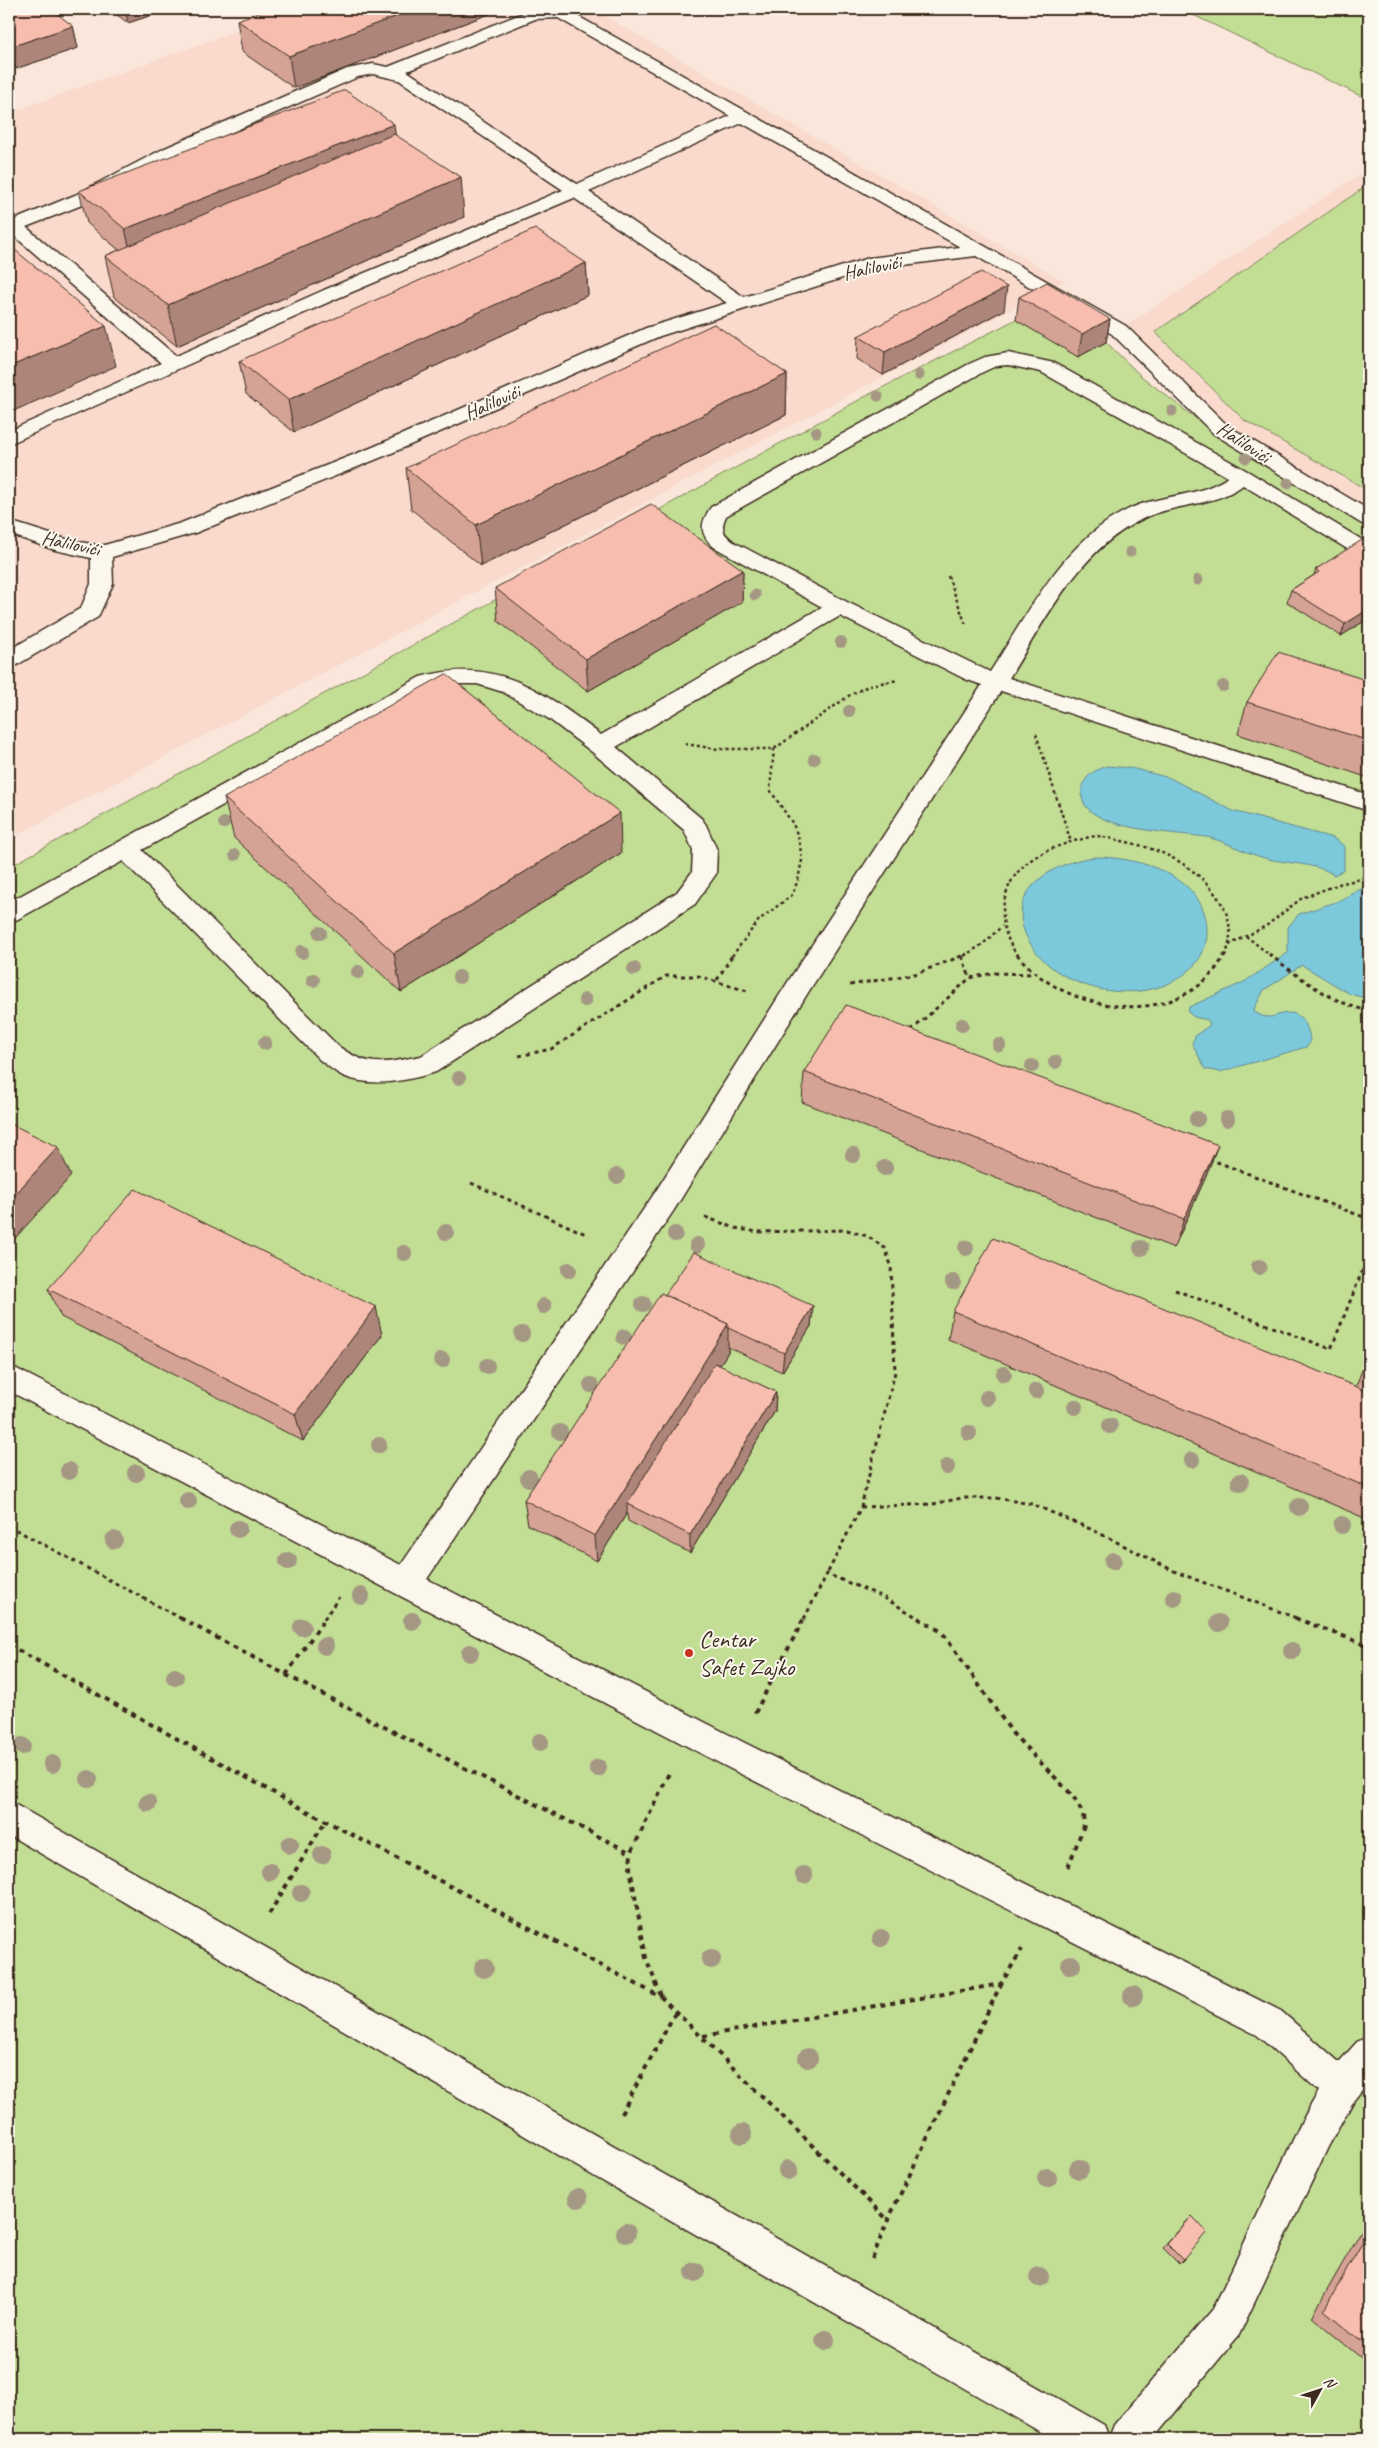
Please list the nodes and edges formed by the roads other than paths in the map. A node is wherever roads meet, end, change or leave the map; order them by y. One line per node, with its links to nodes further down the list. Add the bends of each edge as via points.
1 (388, 73): 2 (street, Halilovići, via 532,14 560,12); 3 (street, via 405,76); 4 (street, via 373,70 353,73 171,152 81,199)
2 (744, 116): 3 (street); 5 (street, Halilovići)
3 (576, 191): 6 (street); 7 (street)
4 (11, 227): 7 (street)
5 (981, 250): 6 (street, Halilovići, via 869,264); 10 (street, Halilovići, via 1119,330 1221,430)
6 (741, 304): 12 (street, Halilovići, via 653,332 242,508 188,528)
7 (174, 364): 8 (street)
8 (9, 438)
9 (1242, 476): 13 (street); 14 (street, via 1047,367 1008,359 992,361 718,512 711,525 713,536 727,547); 16 (street, via 1217,492 1146,510 1100,535 1078,556)
10 (1369, 519)
11 (9, 526): 12 (street, Halilovići, via 62,545)
12 (101, 553): 15 (street, via 102,584 90,612)
13 (1369, 553)
14 (838, 607): 16 (street, via 973,674); 17 (street)
15 (9, 660)
16 (994, 681): 18 (street); 22 (street, via 664,1202)
17 (600, 746): 19 (street, via 551,708 507,685 477,677 428,682); 19 (street, via 694,825 705,850 704,874 686,898 428,1065 384,1073 350,1068 329,1053)
18 (1369, 803)
19 (125, 848): 20 (street)
20 (9, 913)
21 (9, 1377): 22 (street)
22 (407, 1584): 25 (street, via 734,1754 1269,2023)
23 (9, 1817): 26 (street)
24 (1369, 2054): 25 (street)
25 (1341, 2087): 27 (street, via 1314,2134 1226,2322)
26 (1090, 2439)
27 (1128, 2439)

